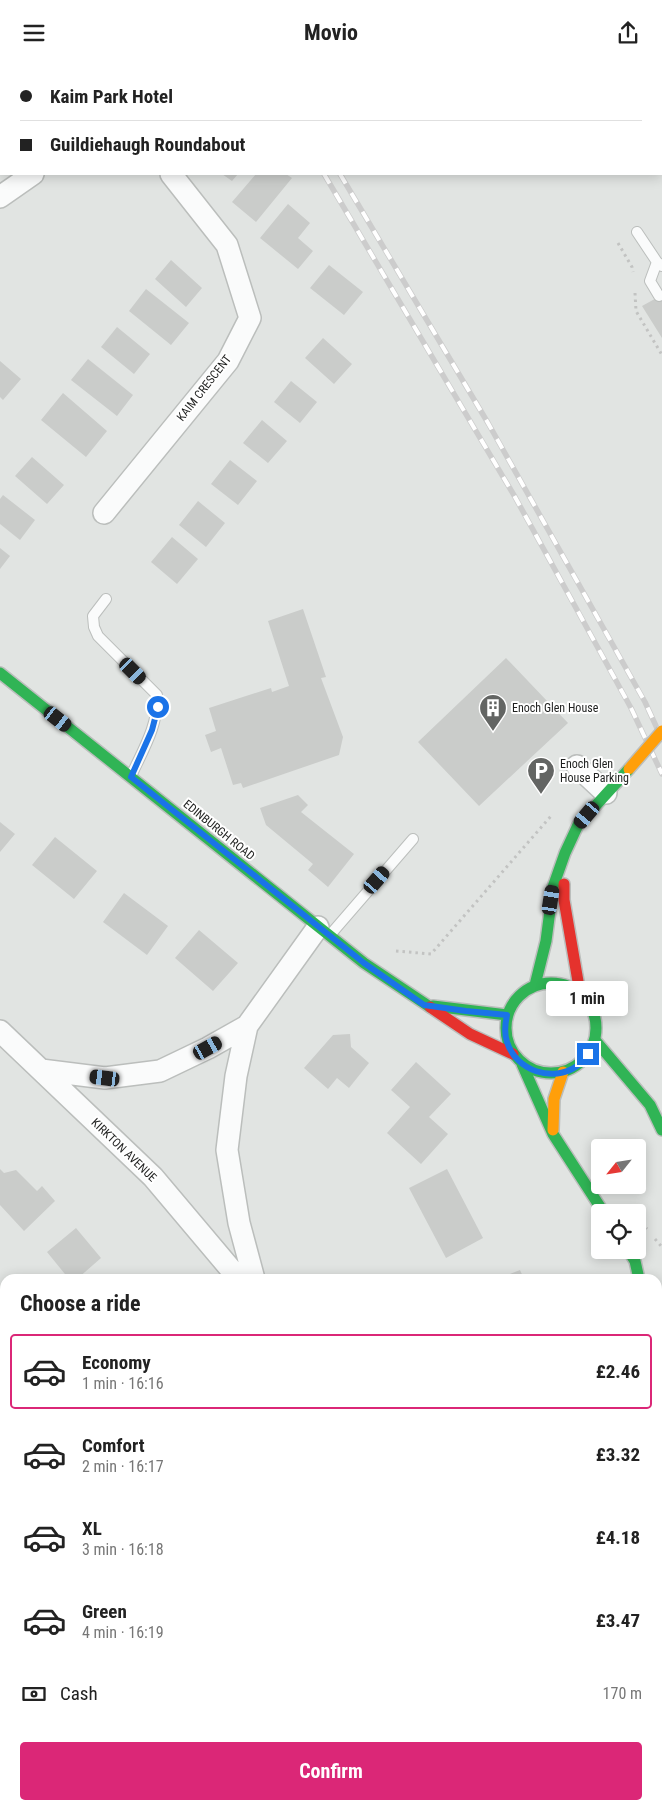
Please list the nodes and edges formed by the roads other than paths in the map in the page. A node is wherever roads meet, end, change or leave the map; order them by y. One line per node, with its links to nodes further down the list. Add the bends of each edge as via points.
1 (32, 175): 3 (street)
2 (172, 175): 7 (street, KAIM CRESCENT, via 227,245 250,318 228,361)
3 (0, 197)
4 (637, 232): 5 (lane)
5 (660, 264): 6 (lane, via 650,281)
6 (659, 297)
7 (104, 513)
8 (106, 599): 12 (lane, via 93,616 98,636 157,695 158,707 152,730)
9 (0, 673): 12 (main road, EDINBURGH ROAD)
10 (662, 731): 13 (main road, bridge)
11 (577, 766): 13 (street)
12 (131, 777): 16 (main road, EDINBURGH ROAD)
13 (606, 793): 15 (main road, via 578,825)
14 (412, 839): 16 (lane)
15 (565, 853): 17 (main road, via 554,887); 18 (main road, via 564,900)
16 (324, 931): 19 (main road, EDINBURGH ROAD); 21 (street)
17 (535, 985): 18 (main road, via 556,983); 20 (main road, via 518,997)
18 (580, 993): 23 (main road, via 594,1014)
19 (424, 1005): 20 (main road, EDINBURGH ROAD); 24 (main road, EDINBURGH ROAD, via 470,1034)
20 (507, 1015): 24 (main road, via 507,1042)
21 (247, 1026): 26 (street, via 160,1071 105,1078); 35 (street, via 236,1076 227,1151 239,1223)
22 (0, 1031): 26 (street, KIRKTON AVENUE)
23 (595, 1040): 27 (main road, via 582,1067); 29 (main road)
24 (513, 1054): 25 (main road)
25 (522, 1064): 27 (main road, via 547,1074); 31 (main road)
26 (41, 1070): 34 (street, KIRKTON AVENUE, via 153,1177)
27 (563, 1073): 31 (main road, via 554,1099)
28 (618, 1085): 29 (main road)
29 (650, 1105): 30 (main road)
30 (662, 1129)
31 (553, 1134): 32 (main road)
32 (598, 1204)
33 (634, 1259): 36 (main road)
34 (235, 1274)
35 (253, 1274)
36 (638, 1274)

